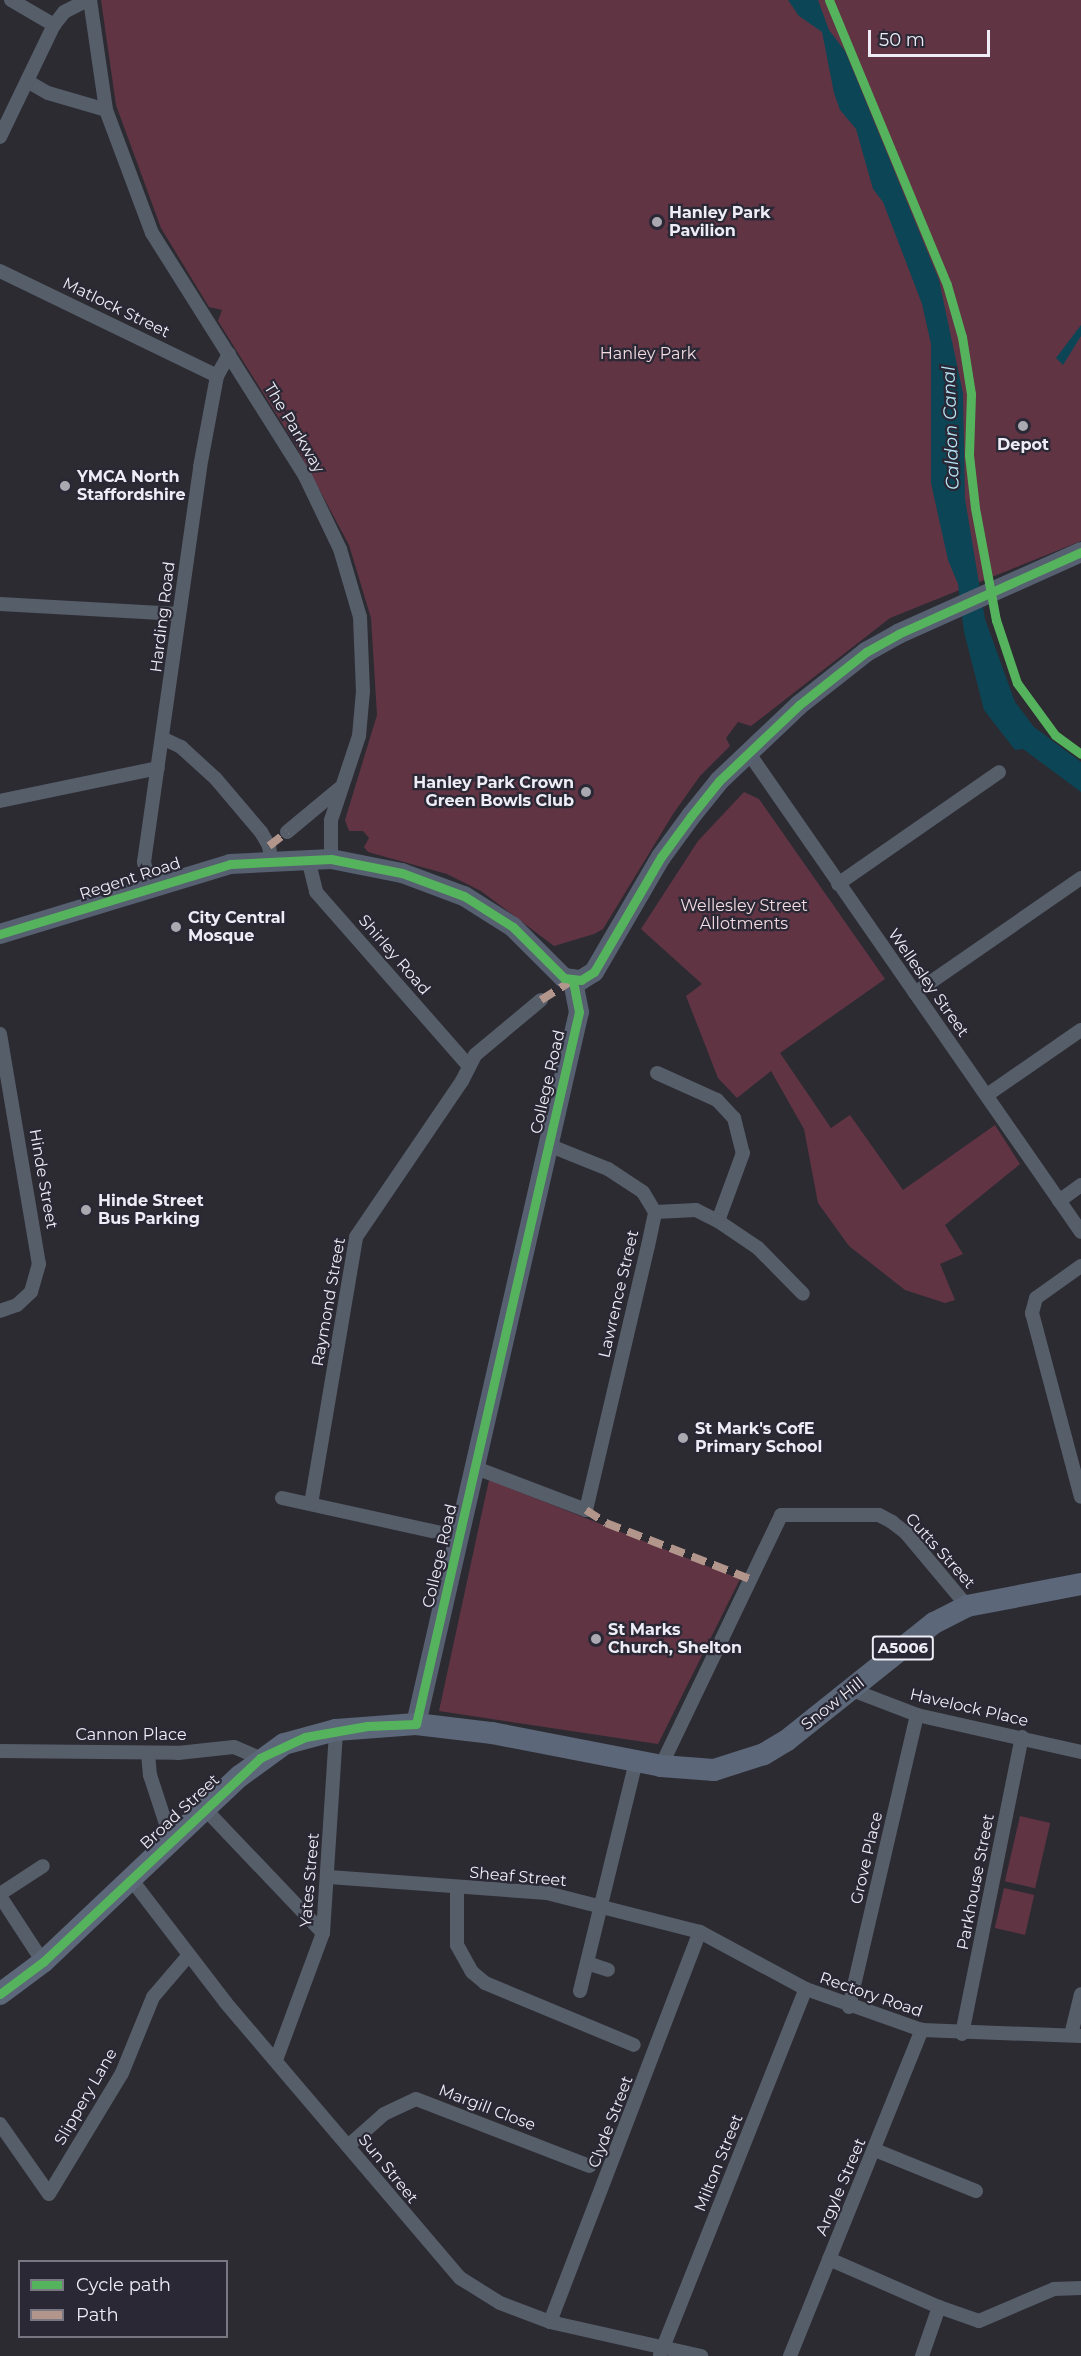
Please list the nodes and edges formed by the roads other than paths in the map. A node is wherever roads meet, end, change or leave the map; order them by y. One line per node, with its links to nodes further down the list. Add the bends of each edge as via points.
1 (11, 0): 3 (street)
2 (89, 0): 3 (street, via 64,12); 5 (street, The Parkway)
3 (54, 26): 4 (street)
4 (27, 81): 5 (street, via 48,93); 6 (street)
5 (106, 110): 8 (street, The Parkway, via 152,233)
6 (0, 137)
7 (0, 271): 9 (street, Matlock Street)
8 (229, 354): 9 (street, Harding Road); 17 (street, The Parkway, via 305,476 340,549 360,617 363,691 359,736)
9 (217, 376): 12 (street, Harding Road)
10 (1081, 552): 14 (street, via 955,607 866,652)
11 (0, 604): 12 (street)
12 (179, 614): 13 (street, Harding Road)
13 (164, 739): 15 (street, Harding Road); 20 (street, via 204,765 261,832)
14 (748, 752): 24 (street, Wellesley Street); 27 (street, via 719,782 661,857 594,972)
15 (159, 768): 18 (street); 25 (street, Harding Road, via 144,862)
16 (999, 772): 24 (street)
17 (340, 788): 19 (street); 22 (street, The Parkway, via 328,833)
18 (0, 801)
19 (287, 832)
20 (271, 859): 21 (street, Regent Road); 25 (street, Regent Road, via 230,864)
21 (308, 859): 22 (street, Regent Road); 32 (street, Shirley Road, via 316,892)
22 (331, 859): 27 (street, Regent Road, via 402,873 464,896 513,927 556,971)
23 (1081, 878): 28 (street)
24 (838, 884): 28 (street, Wellesley Street)
25 (151, 887): 26 (street, Regent Road)
26 (0, 934)
27 (573, 980): 35 (street, College Road, via 579,1012)
28 (915, 993): 34 (street, Wellesley Street)
29 (541, 1000): 32 (street, Raymond Street, via 475,1055)
30 (1081, 1030): 34 (street)
31 (0, 1034): 43 (street, Hinde Street, via 39,1264 31,1292 16,1305)
32 (469, 1066): 47 (street, Raymond Street, via 356,1237)
33 (657, 1073): 39 (street, via 717,1100 734,1118 742,1153)
34 (987, 1095): 37 (street, Wellesley Street)
35 (548, 1145): 38 (street, Lawrence Street, via 626,1178 643,1192); 44 (street, College Road)
36 (1081, 1185): 37 (street)
37 (1059, 1201): 40 (street, Wellesley Street)
38 (655, 1212): 39 (street, via 696,1210); 44 (street, Lawrence Street, via 586,1510)
39 (718, 1221): 42 (street, via 759,1248)
40 (1081, 1232)
41 (1081, 1266): 45 (street, via 1036,1298 1032,1313)
42 (803, 1294)
43 (0, 1311)
44 (476, 1468): 48 (street, College Road)
45 (1081, 1497)
46 (282, 1498): 47 (street)
47 (311, 1504): 48 (street)
48 (460, 1537): 53 (street, College Road)
49 (1081, 1584): 50 (main road, Snow Hill / A5006)
50 (967, 1606): 51 (main road, Snow Hill / A5006, via 934,1623); 62 (street, Cutts Street, via 892,1521 879,1515 781,1515)
51 (852, 1690): 52 (street, Havelock Place); 60 (main road, Snow Hill / A5006, via 786,1741)
52 (917, 1715): 55 (street, Havelock Place); 81 (street, Grove Place)
53 (416, 1724): 54 (main road, Broad Street / A5006); 61 (main road, Broad Street / A5006, via 492,1732)
54 (336, 1730): 59 (main road, Broad Street / A5006, via 284,1744); 66 (street, Yates Street)
55 (1022, 1737): 57 (street, Havelock Place); 83 (street, Parkhouse Street)
56 (0, 1750): 58 (street, Cannon Place)
57 (1081, 1752)
58 (148, 1753): 59 (street, Cannon Place, via 234,1747); 64 (street, via 150,1775 166,1824)
59 (260, 1758): 63 (main road, Broad Street / A5006)
60 (747, 1760): 62 (main road, Broad Street / A5006, via 714,1770)
61 (636, 1762): 62 (main road, Broad Street / A5006); 70 (street)
62 (661, 1766)
63 (205, 1809): 64 (main road, Broad Street / A5006); 72 (street)
64 (177, 1836): 67 (main road, Broad Street / A5006)
65 (43, 1866): 69 (street)
66 (329, 1876): 68 (street, Sheaf Street); 72 (street, Yates Street)
67 (131, 1880): 73 (street, Sun Street); 74 (main road, Broad Street / A5006)
68 (457, 1889): 70 (street, Sheaf Street, via 547,1893); 85 (street, via 457,1944 472,1972 485,1983)
69 (0, 1895): 74 (street)
70 (603, 1905): 71 (street, Sheaf Street); 75 (street)
71 (700, 1932): 77 (street, Rectory Road); 95 (street, Clyde Street)
72 (323, 1933): 86 (street, Yates Street)
73 (188, 1956): 86 (street, Sun Street); 87 (street, Slippery Lane, via 153,1997 122,2073 49,2194)
74 (43, 1962): 79 (main road, Broad Street / A5006)
75 (588, 1963): 76 (street); 78 (street)
76 (608, 1970)
77 (806, 1989): 81 (street, Rectory Road); 96 (street, Milton Street)
78 (580, 1991)
79 (0, 1994)
80 (1081, 1994): 84 (street)
81 (849, 2007): 82 (street, Rectory Road)
82 (922, 2031): 83 (street, Rectory Road); 89 (street, Argyle Street)
83 (962, 2034): 84 (street, Rectory Road)
84 (1076, 2035)
85 (634, 2045)
86 (276, 2061): 88 (street, Sun Street)
87 (0, 2124)
88 (348, 2146): 90 (street, Margill Close, via 384,2114 416,2099); 95 (street, Sun Street, via 460,2278 500,2303)
89 (875, 2150): 91 (street); 92 (street, Argyle Street)
90 (590, 2166)
91 (976, 2191)
92 (829, 2259): 94 (street); 98 (street, Argyle Street)
93 (1081, 2288): 94 (street, via 1054,2289 979,2321)
94 (939, 2307): 99 (street)
95 (550, 2322): 96 (street, Sun Street)
96 (660, 2352): 97 (street, Sun Street)
97 (701, 2356)
98 (790, 2356)
99 (922, 2356)

